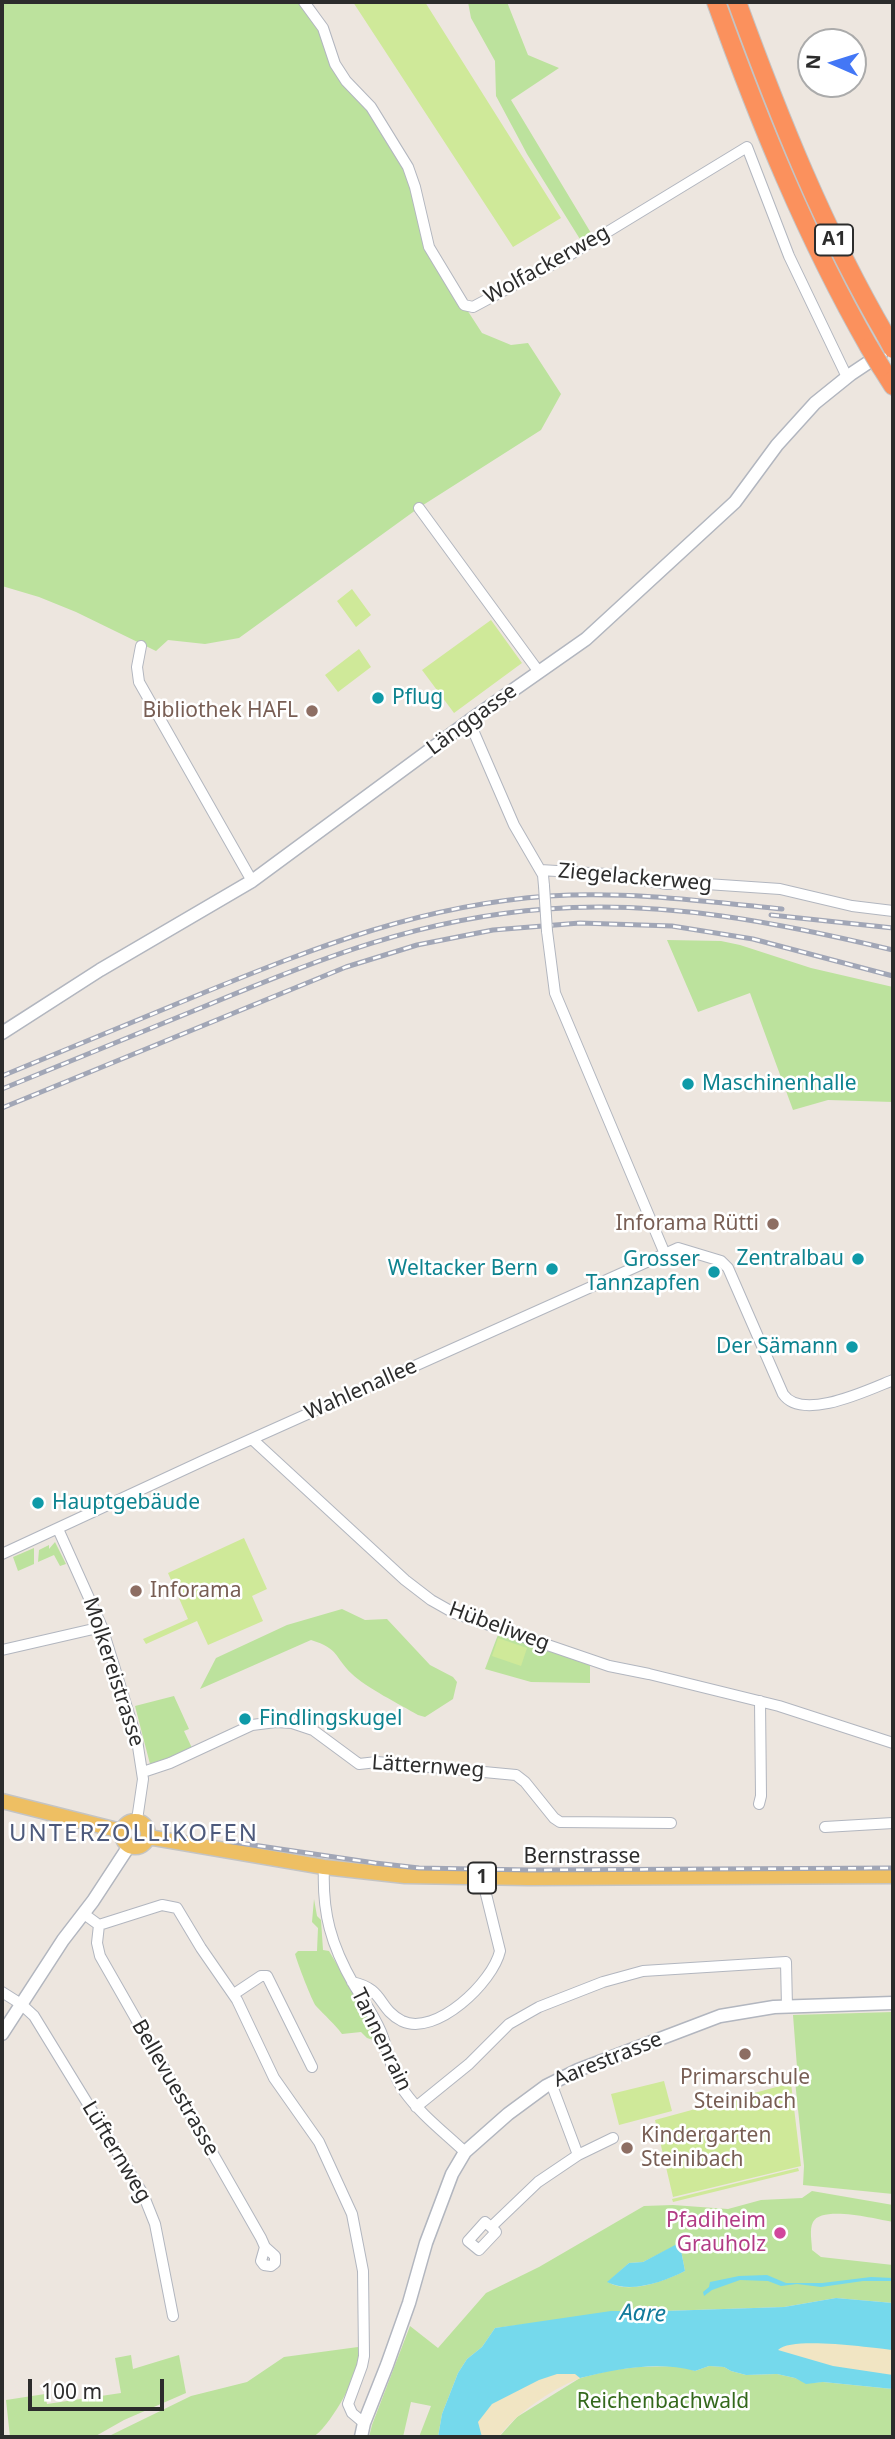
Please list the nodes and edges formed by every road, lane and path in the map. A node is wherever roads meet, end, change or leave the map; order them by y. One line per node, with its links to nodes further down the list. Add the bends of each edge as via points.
1 (304, 2): 5 (street, Wolfackerweg, via 323,28 335,64 372,107 408,167 429,247 467,307 568,256 747,147 789,256)
2 (716, 2): 6 (highway, A1, bridge, via 791,194 823,262)
3 (737, 2): 4 (highway, A1, via 799,164 841,254)
4 (891, 343): 5 (street, Länggasse)
5 (847, 377): 9 (street, Länggasse, via 798,420 725,512 586,639)
6 (893, 386)
7 (419, 508): 9 (street)
8 (141, 646): 12 (street, via 139,682)
9 (539, 672): 10 (street, Länggasse)
10 (469, 721): 11 (street, Ziegelackerweg, via 511,819); 12 (street, Länggasse)
11 (540, 870): 13 (street, Ziegelackerweg, via 780,890); 15 (street, bridge, via 555,993)
12 (253, 881): 14 (street, Länggasse)
13 (893, 911)
14 (2, 1033)
15 (665, 1254): 16 (street, via 685,1249 724,1264 788,1400 804,1405 827,1403); 17 (street, Wahlenallee)
16 (893, 1380)
17 (252, 1439): 18 (street, Wahlenallee); 22 (street, Hübeliweg, via 405,1580 454,1613 609,1667)
18 (58, 1528): 19 (street, Wahlenallee); 20 (street, Molkereistrasse)
19 (2, 1555)
20 (102, 1628): 21 (street); 24 (street, Molkereistrasse, via 135,1730)
21 (2, 1650)
22 (760, 1702): 23 (street, Hübeliweg); 26 (street)
23 (893, 1743)
24 (143, 1772): 27 (street, Molkereistrasse); 28 (street, Lätternweg, via 252,1725 282,1722 313,1730 359,1764 516,1774 560,1822)
25 (2, 1801): 31 (main road)
26 (759, 1804)
27 (137, 1820): 31 (main road, via 125,1824); 32 (main road, via 146,1826)
28 (671, 1823)
29 (893, 1823): 30 (street)
30 (825, 1827)
31 (121, 1831): 33 (main road)
32 (148, 1837): 33 (main road, via 141,1846); 34 (main road, Bernstrasse / 1)
33 (129, 1846): 37 (street)
34 (324, 1867): 36 (main road, Bernstrasse / 1); 39 (street, Tannenrain, via 325,1917)
35 (893, 1876): 36 (main road, Bernstrasse / 1)
36 (482, 1878): 39 (street, via 500,1951 497,1964 481,1985 457,2006 429,2023 409,2024 393,2015 376,1992)
37 (84, 1914): 38 (street); 43 (street)
38 (99, 1925): 41 (street, via 170,1905 179,1910); 53 (street, Bellevuestrasse, via 100,1956)
39 (352, 1982): 48 (street, Tannenrain, via 381,2032 400,2085)
40 (2, 1992): 43 (street, Lüfternweg)
41 (234, 1994): 46 (street, via 261,1976 268,1978); 55 (street, via 274,2078 318,2141 352,2214 363,2271 364,2342 362,2366 348,2404)
42 (893, 2003): 44 (street, Aarestrasse)
43 (21, 2004): 45 (street); 54 (street, Lüfternweg, via 34,2017 143,2194 155,2224)
44 (787, 2007): 47 (street, Aarestrasse, via 704,2021); 48 (street, via 786,1962 643,1971 539,2007 509,2024)
45 (2, 2034)
46 (312, 2067)
47 (551, 2083): 50 (street, Aarestrasse); 51 (street)
48 (416, 2107): 50 (street, Tannenrain)
49 (613, 2138): 51 (street)
50 (466, 2152): 55 (street, Aarestrasse, via 440,2203)
51 (578, 2155): 52 (street, via 538,2182)
52 (491, 2227)
53 (265, 2247)
54 (173, 2316)
55 (364, 2423): 56 (street, Aarestrasse)
56 (361, 2437)

